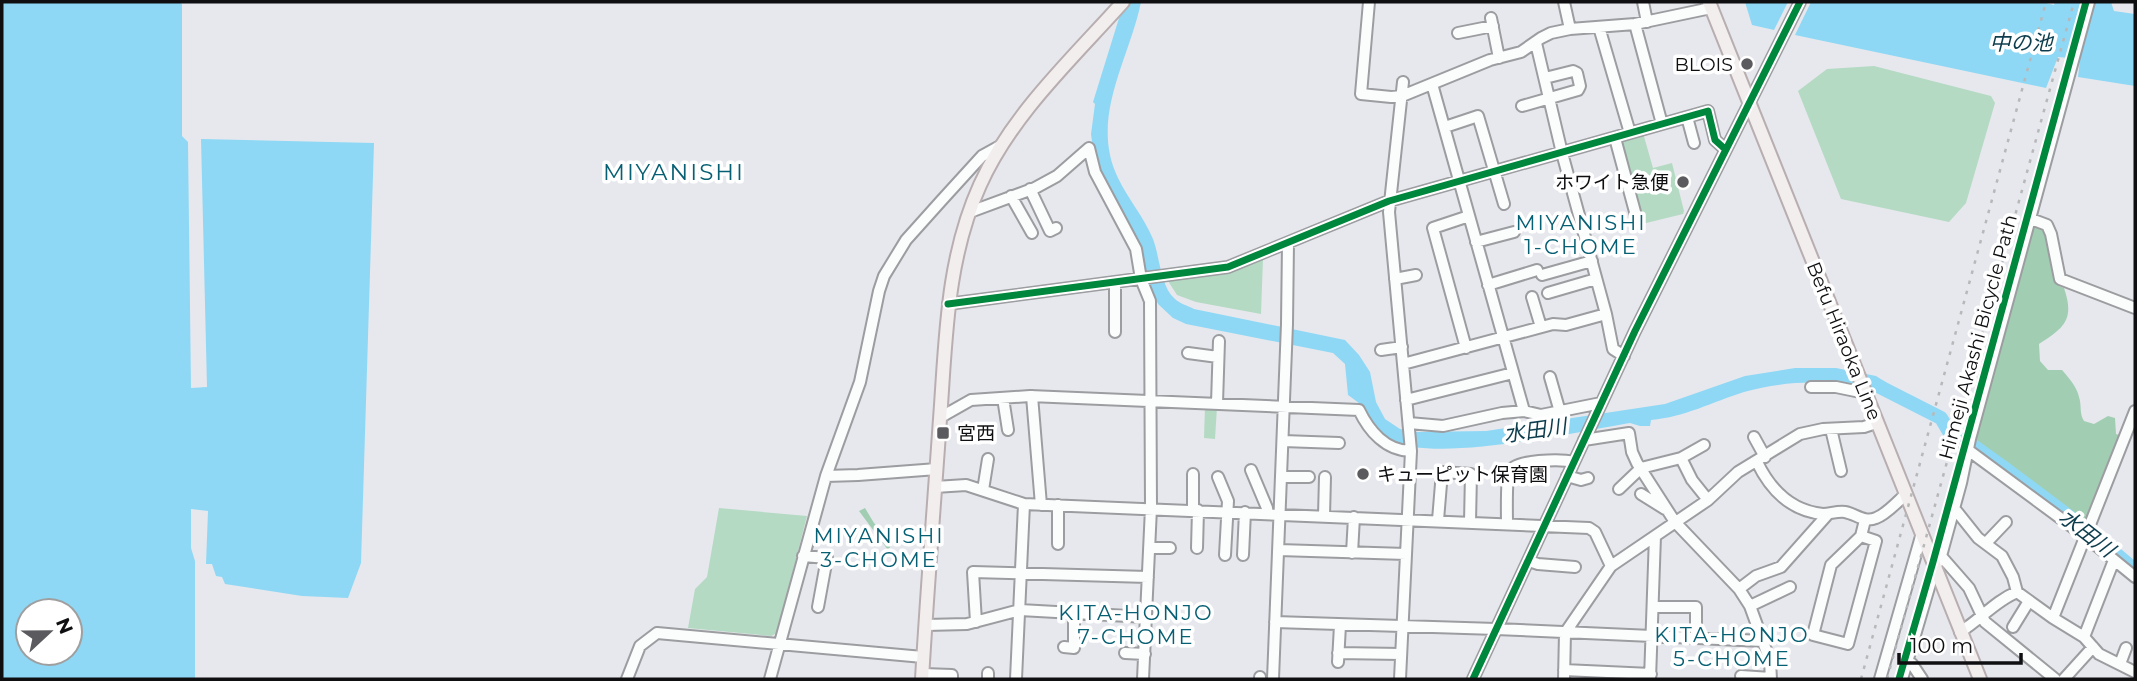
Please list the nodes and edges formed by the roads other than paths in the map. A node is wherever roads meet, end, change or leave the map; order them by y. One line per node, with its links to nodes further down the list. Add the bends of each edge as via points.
1 (1369, 2): 20 (street, via 1361,94)
2 (1564, 2): 13 (street)
3 (1643, 2): 10 (street)
4 (1675, 2): 9 (street)
5 (1800, 2): 22 (street)
6 (2089, 2): 41 (street)
7 (1122, 3): 30 (main road, via 1042,91)
8 (1710, 5): 9 (street); 22 (main road, Befu Hiraoka Line)
9 (1678, 15): 10 (street)
10 (1647, 22): 11 (street)
11 (1634, 24): 12 (street); 25 (street)
12 (1599, 27): 13 (street); 27 (street)
13 (1570, 29): 15 (street)
14 (1465, 35): 16 (street, via 1492,22)
15 (1536, 43): 16 (street); 17 (street)
16 (1499, 58): 19 (street)
17 (1545, 78): 21 (street); 21 (street, via 1573,71 1580,86)
18 (1403, 82): 20 (street)
19 (1433, 84): 20 (street); 26 (street)
20 (1402, 96): 37 (street)
21 (1549, 98): 23 (street); 32 (street)
22 (1748, 104): 31 (street); 74 (main road, Befu Hiraoka Line)
23 (1522, 106)
24 (1687, 117): 25 (street); 29 (street); 31 (street, via 1708,111 1715,141)
25 (1662, 124): 27 (street)
26 (1445, 127): 33 (street, via 1478,116); 34 (street)
27 (1630, 133): 28 (street)
28 (1615, 138): 32 (street); 42 (street)
29 (1694, 143)
30 (1002, 145): 39 (main road); 110 (street, via 982,156 941,201 906,240 884,276 860,382)
31 (1725, 149): 68 (street)
32 (1562, 153): 33 (street); 48 (street)
33 (1494, 171): 34 (street); 38 (street)
34 (1460, 181): 37 (street); 40 (street)
35 (1030, 190): 36 (street); 43 (street); 50 (street, via 1057,176 1089,148 1095,172 1136,249)
36 (1011, 196): 39 (street); 45 (street)
37 (1389, 201): 47 (street); 51 (street)
38 (1504, 204)
39 (970, 212): 57 (main road, via 959,242)
40 (1469, 216): 46 (street); 65 (street, via 1433,228)
41 (2031, 219): 58 (street, via 2047,225 2060,279); 98 (street)
42 (1638, 223)
43 (1051, 224)
44 (1514, 232): 46 (street)
45 (1032, 233)
46 (1476, 242): 54 (street)
47 (1288, 243): 50 (street, via 1228,267); 83 (street)
48 (1592, 261): 52 (street); 54 (street)
49 (1416, 275): 51 (street)
50 (1141, 279): 53 (street); 79 (street, via 1150,301)
51 (1395, 279): 64 (street)
52 (1596, 279): 55 (street); 59 (street)
53 (1115, 283): 57 (street); 61 (street)
54 (1488, 285): 62 (street)
55 (1548, 293)
56 (1532, 297): 60 (street)
57 (948, 304): 87 (main road)
58 (2135, 308)
59 (1606, 314): 60 (street); 68 (street, via 1613,349)
60 (1541, 327): 62 (street)
61 (1115, 332)
62 (1503, 338): 65 (street); 71 (street)
63 (1219, 341): 69 (street)
64 (1402, 347): 66 (street); 70 (street)
65 (1466, 348): 70 (street)
66 (1381, 349)
67 (1188, 354): 69 (street)
68 (1624, 356): 82 (street)
69 (1218, 357): 81 (street)
70 (1403, 364): 80 (street)
71 (1513, 373): 76 (street); 84 (street)
72 (1550, 377): 86 (street)
73 (1429, 379): 76 (street)
74 (1861, 385): 75 (street); 88 (main road, Befu Hiraoka Line)
75 (1811, 387)
76 (1433, 393): 80 (street)
77 (1032, 396): 78 (street); 79 (street); 124 (street)
78 (1003, 398): 87 (street, via 971,400); 91 (street)
79 (1151, 400): 81 (street); 126 (street)
80 (1406, 400): 89 (street)
81 (1217, 403): 83 (street)
82 (1601, 403): 86 (street); 93 (street)
83 (1284, 406): 94 (street); 100 (street, via 1359,410 1374,435)
84 (1524, 411): 86 (street, via 1541,415); 89 (street, via 1443,426)
85 (2135, 411): 95 (street)
86 (1560, 412)
87 (941, 417): 106 (main road)
88 (1876, 422): 90 (street); 121 (main road, Befu Hiraoka Line)
89 (1409, 423): 100 (street)
90 (1830, 429): 103 (street, via 1800,434); 108 (street)
91 (1009, 430)
92 (1754, 437): 103 (street)
93 (1584, 440): 104 (street); 105 (street, via 1629,433)
94 (1283, 441): 96 (street); 113 (street)
95 (2123, 441): 99 (street); 145 (street)
96 (1339, 443)
97 (1704, 445): 101 (street)
98 (1968, 446): 127 (street); 145 (street)
99 (2135, 446)
100 (1410, 451): 137 (street)
101 (1681, 458): 105 (street); 122 (street)
102 (988, 459): 119 (street)
103 (1761, 459): 122 (street, via 1738,472); 134 (street, via 1765,479 1784,499 1811,512)
104 (1574, 462): 111 (street); 143 (street, via 1536,457 1514,466 1509,472)
105 (1641, 468): 118 (street); 129 (street)
106 (937, 469): 110 (street); 117 (main road)
107 (1251, 470): 132 (street)
108 (1841, 471)
109 (1193, 474): 128 (street)
110 (826, 475): 159 (street)
111 (1567, 476): 116 (street); 144 (street)
112 (1218, 477): 130 (street, via 1228,501)
113 (1282, 477): 114 (street); 133 (street)
114 (1308, 477)
115 (1325, 477): 135 (street)
116 (1588, 478)
117 (935, 487): 119 (street, via 967,485); 182 (main road)
118 (1619, 489)
119 (983, 490): 123 (street)
120 (1641, 494): 129 (street)
121 (1906, 494): 139 (street, via 1881,516); 146 (main road, Befu Hiraoka Line)
122 (1708, 500): 141 (street)
123 (1024, 504): 124 (street); 165 (street)
124 (1041, 505): 125 (street)
125 (1058, 505): 126 (street); 150 (street)
126 (1151, 508): 128 (street); 151 (street)
127 (1954, 508): 149 (street); 162 (street)
128 (1196, 510): 130 (street); 153 (street)
129 (1667, 510): 141 (street)
130 (1227, 511): 131 (street); 157 (street)
131 (1245, 512): 132 (street); 158 (street)
132 (1268, 514): 133 (street)
133 (1280, 514): 135 (street); 154 (street)
134 (1828, 514): 139 (street, via 1842,512); 169 (street, via 1781,568 1756,576)
135 (1324, 516): 136 (street)
136 (1354, 517): 137 (street); 155 (street)
137 (1408, 519): 138 (street); 156 (street)
138 (1438, 520): 140 (street); 140 (street, via 1442,472 1471,474)
139 (1865, 520): 148 (street)
140 (1470, 522): 143 (street)
141 (1675, 522): 147 (street); 169 (street)
142 (2006, 522): 149 (street)
143 (1507, 524): 144 (street)
144 (1545, 525): 161 (street); 164 (street, via 1592,529)
145 (2088, 532): 160 (street); 179 (street)
146 (1922, 533): 162 (main road, Befu Hiraoka Line); 218 (street)
147 (1655, 536): 164 (street); 174 (street)
148 (1861, 536): 148 (street, via 1831,565 1813,635 1847,644 1876,541)
149 (1986, 543): 170 (street, via 2006,563)
150 (1058, 544)
151 (1149, 548): 152 (street); 166 (street)
152 (1170, 548)
153 (1197, 548)
154 (1279, 550): 155 (street); 181 (street)
155 (1352, 552): 156 (street)
156 (1406, 554): 184 (street)
157 (1225, 555)
158 (1243, 555)
159 (803, 556): 173 (street, via 827,558); 193 (street)
160 (2114, 560): 167 (street); 190 (street)
161 (1528, 561): 163 (street); 186 (street)
162 (1938, 561): 178 (street, via 1969,587); 187 (main road, Befu Hiraoka Line); 201 (street)
163 (1575, 566)
164 (1612, 566): 188 (street)
165 (1022, 573): 166 (street); 175 (street); 180 (street, via 973,572)
166 (1148, 577): 177 (street)
167 (2135, 577)
168 (1790, 587): 172 (street)
169 (1739, 589): 172 (street)
170 (2017, 592): 171 (street); 178 (street, via 2002,598)
171 (2029, 601): 179 (street); 185 (street)
172 (1750, 606): 192 (street)
173 (818, 607)
174 (1653, 607): 189 (street); 191 (street, via 1696,607)
175 (1020, 610): 176 (street); 180 (street); 212 (street)
176 (1074, 613): 177 (street); 194 (street, via 1074,648)
177 (1146, 617): 198 (street)
178 (1983, 617): 187 (street); 221 (street)
179 (2053, 618): 190 (street)
180 (976, 622): 182 (street)
181 (1275, 622): 183 (street); 214 (street)
182 (926, 625): 200 (main road)
183 (1340, 625): 184 (street); 199 (street, via 1338,657)
184 (1402, 627): 186 (street); 199 (street)
185 (2013, 627)
186 (1496, 629): 188 (street); 216 (street)
187 (1960, 632): 208 (main road, Befu Hiraoka Line)
188 (1565, 633): 189 (street); 204 (street)
189 (1652, 637): 191 (street); 205 (street)
190 (2084, 637): 195 (street)
191 (1696, 638): 192 (street)
192 (1763, 640): 217 (street)
193 (779, 642): 200 (street); 209 (street, via 657,632 639,646); 210 (street)
194 (1064, 647)
195 (2093, 647): 202 (street); 222 (street)
196 (2126, 648): 202 (street)
197 (1125, 653): 198 (street)
198 (1144, 654): 213 (street)
199 (1401, 654): 215 (street)
200 (923, 657): 207 (main road)
201 (1907, 662): 219 (street); 220 (street)
202 (2120, 664): 203 (street)
203 (2135, 672)
204 (1564, 675): 205 (street)
205 (1651, 676)
206 (1741, 676): 217 (street)
207 (922, 677): 211 (street, via 952,675)
208 (1976, 678)
209 (627, 679)
210 (770, 679)
211 (952, 679)
212 (1016, 679)
213 (1143, 679)
214 (1273, 679)
215 (1400, 679)
216 (1473, 679)
217 (1771, 679)
218 (1880, 679)
219 (1902, 679)
220 (1922, 679)
221 (2055, 679)
222 (2064, 679)

